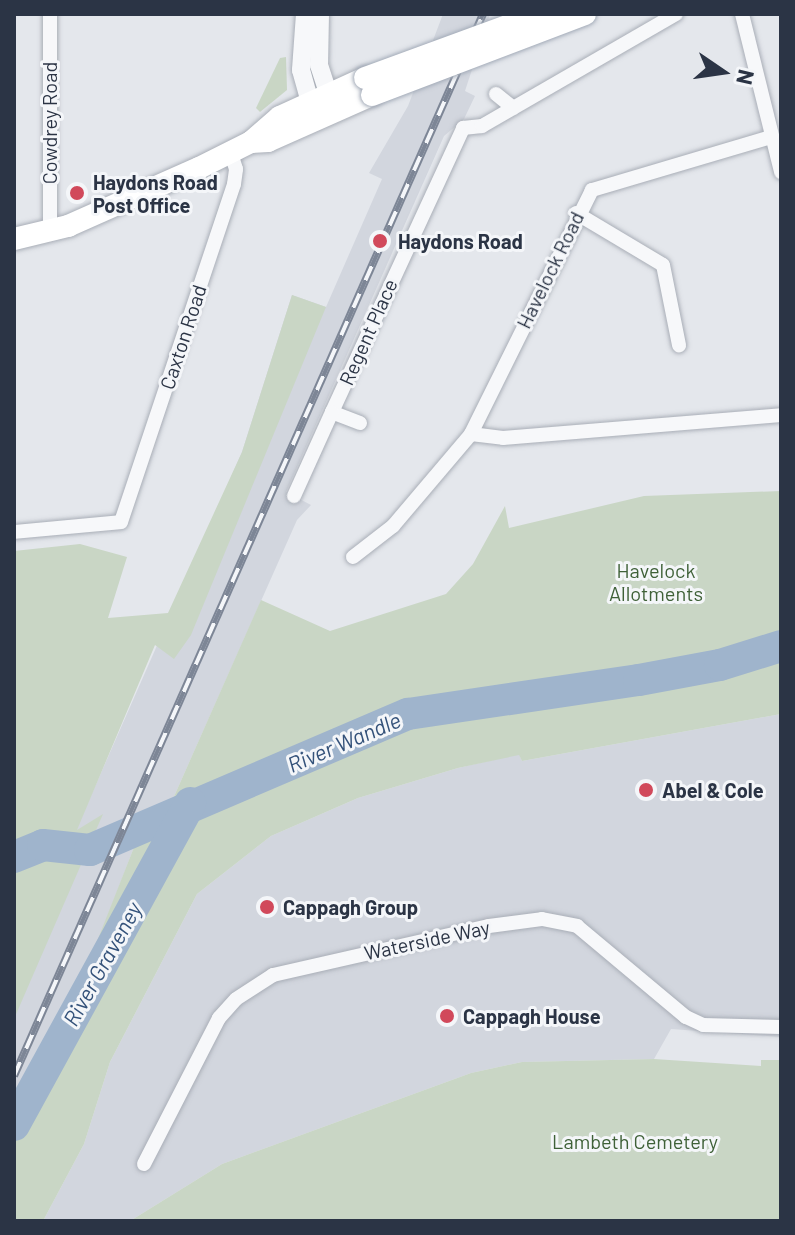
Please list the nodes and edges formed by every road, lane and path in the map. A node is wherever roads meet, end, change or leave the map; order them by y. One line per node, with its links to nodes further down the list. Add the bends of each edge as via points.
1 (50, 14): 16 (street, Cowdrey Road)
2 (305, 14): 10 (street, via 301,70)
3 (320, 14): 10 (street)
4 (540, 14): 8 (main road, bridge)
5 (585, 14): 8 (main road, bridge)
6 (676, 14): 11 (street, Regent Place)
7 (742, 14): 12 (street)
8 (369, 87): 10 (main road)
9 (496, 94): 11 (street)
10 (322, 108): 13 (main road, via 280,117 251,142)
11 (513, 108): 19 (street, Regent Place, via 482,126 463,128 455,141)
12 (771, 137): 14 (street); 15 (street, Havelock Road, via 600,184)
13 (230, 151): 16 (main road); 24 (street, Caxton Road, via 234,184 121,522)
14 (781, 172)
15 (576, 213): 18 (street, via 663,265); 22 (street, Havelock Road)
16 (50, 231): 17 (main road)
17 (14, 239)
18 (679, 345)
19 (332, 412): 21 (street); 23 (street, Regent Place)
20 (781, 415): 22 (street, via 503,438)
21 (360, 423)
22 (471, 434): 25 (street, Havelock Road, via 393,526)
23 (294, 496)
24 (14, 532)
25 (353, 557)
26 (781, 1027): 27 (street, Waterside Way, via 703,1025 686,1017 577,926 542,919 489,926 273,975 236,999 219,1018)
27 (144, 1164)

